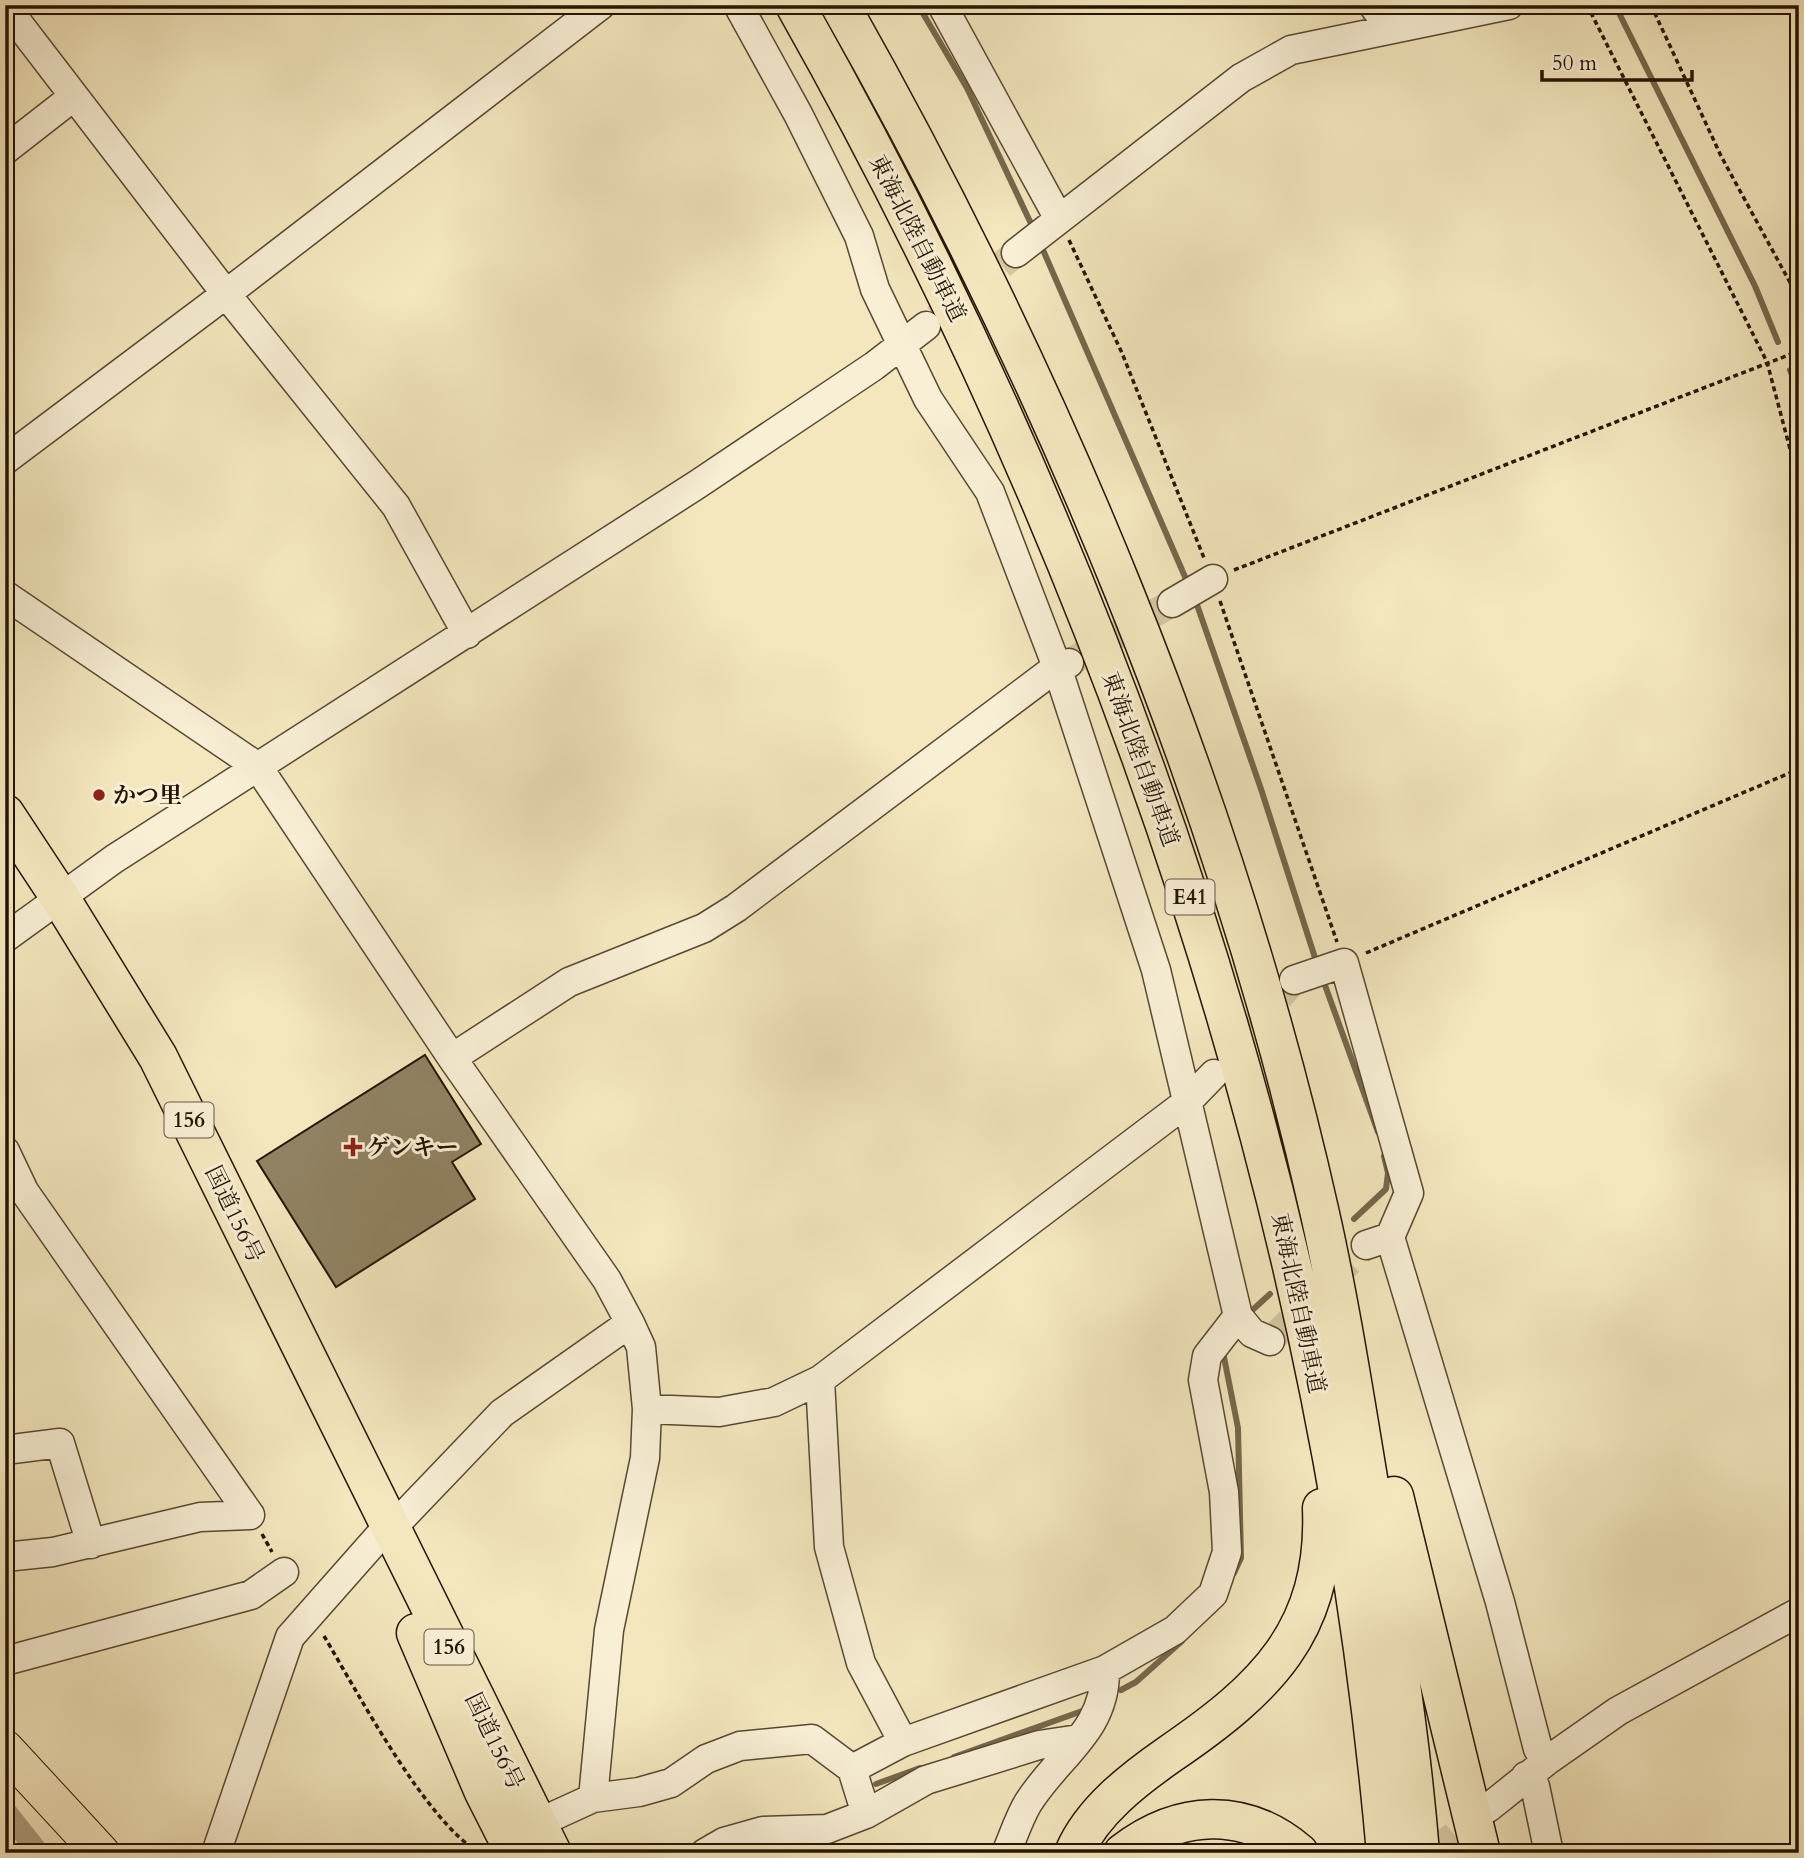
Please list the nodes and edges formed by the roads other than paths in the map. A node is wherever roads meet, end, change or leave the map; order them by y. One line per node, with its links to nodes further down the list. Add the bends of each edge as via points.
1 (601, 5): 14 (street)
2 (738, 5): 16 (street, via 859,236 875,289)
3 (795, 5): 27 (highway, 東海北陸自動車道 / E41, via 993,390 1061,548 1185,879)
4 (841, 5): 30 (highway, 東海北陸自動車道 / E41, via 1025,362 1099,531 1222,862)
5 (942, 5): 12 (street)
6 (1373, 5): 9 (street)
7 (1509, 5): 9 (street)
8 (5, 6): 10 (street)
9 (1390, 29): 12 (street, via 1291,50 1241,78)
10 (73, 97): 11 (street); 14 (street)
11 (5, 150)
12 (1056, 221): 13 (street)
13 (1018, 251)
14 (226, 294): 17 (street); 19 (street, via 397,506)
15 (926, 326): 16 (street)
16 (902, 345): 19 (street); 20 (street, via 928,399 990,492)
17 (5, 460)
18 (5, 595): 21 (street)
19 (467, 634): 21 (street)
20 (1063, 665): 26 (street, via 704,928 569,982); 28 (street, via 1156,970)
21 (258, 766): 23 (street); 26 (street)
22 (5, 814): 23 (highway, 国道156号 / 156)
23 (60, 896): 24 (street); 35 (highway, 国道156号 / 156, via 158,1057)
24 (5, 938)
25 (1319, 971): 45 (street, via 1409,1193 1378,1241 1500,1602 1538,1749)
26 (452, 1058): 31 (street, via 607,1280)
27 (1227, 1068): 28 (street); 55 (highway, via 1254,1145 1309,1402 1321,1479 1323,1535 1317,1580 1304,1617 1260,1684 1229,1713 1141,1774 1106,1807); 58 (highway, 東海北陸自動車道 / E41, via 1285,1231 1321,1402 1368,1691)
28 (1186, 1103): 32 (street); 41 (street, via 1249,1326 1207,1356 1203,1380 1224,1492 1227,1552 1213,1594 1175,1630)
29 (5, 1151): 36 (street, via 24,1191 250,1515 200,1517)
30 (1320, 1213): 59 (highway, 東海北陸自動車道 / E41, via 1381,1550); 60 (highway, via 1420,1595)
31 (630, 1323): 33 (street, via 641,1348); 35 (street, via 502,1413)
32 (820, 1380): 33 (street, via 774,1402 719,1412); 43 (street, via 829,1548 861,1664)
33 (646, 1409): 47 (street, via 645,1458 610,1630)
34 (5, 1450): 36 (street, via 60,1443)
35 (386, 1531): 50 (highway, 国道156号 / 156); 52 (street, via 290,1637)
36 (92, 1544): 37 (street)
37 (5, 1557)
38 (284, 1572): 40 (street, via 251,1595)
39 (1799, 1612): 45 (street, via 1618,1711)
40 (5, 1661)
41 (1105, 1670): 42 (street, via 1096,1719); 43 (street)
42 (1079, 1739): 49 (street, via 1039,1745 926,1780); 54 (street, via 1028,1803)
43 (903, 1742): 46 (street)
44 (5, 1749): 51 (main road)
45 (1537, 1768): 48 (street); 61 (street, via 1535,1786)
46 (852, 1769): 47 (street, via 812,1739 752,1745 706,1759 671,1783); 49 (street)
47 (593, 1798): 50 (street)
48 (1488, 1808)
49 (866, 1814): 53 (street, via 827,1829 763,1831 724,1842)
50 (534, 1843)
51 (101, 1853)
52 (216, 1853)
53 (705, 1853)
54 (1006, 1853)
55 (1074, 1853)
56 (1123, 1853): 57 (highway, via 1155,1831 1187,1820 1219,1818 1254,1826)
57 (1299, 1853)
58 (1386, 1853)
59 (1420, 1853)
60 (1481, 1853)
61 (1549, 1853)

